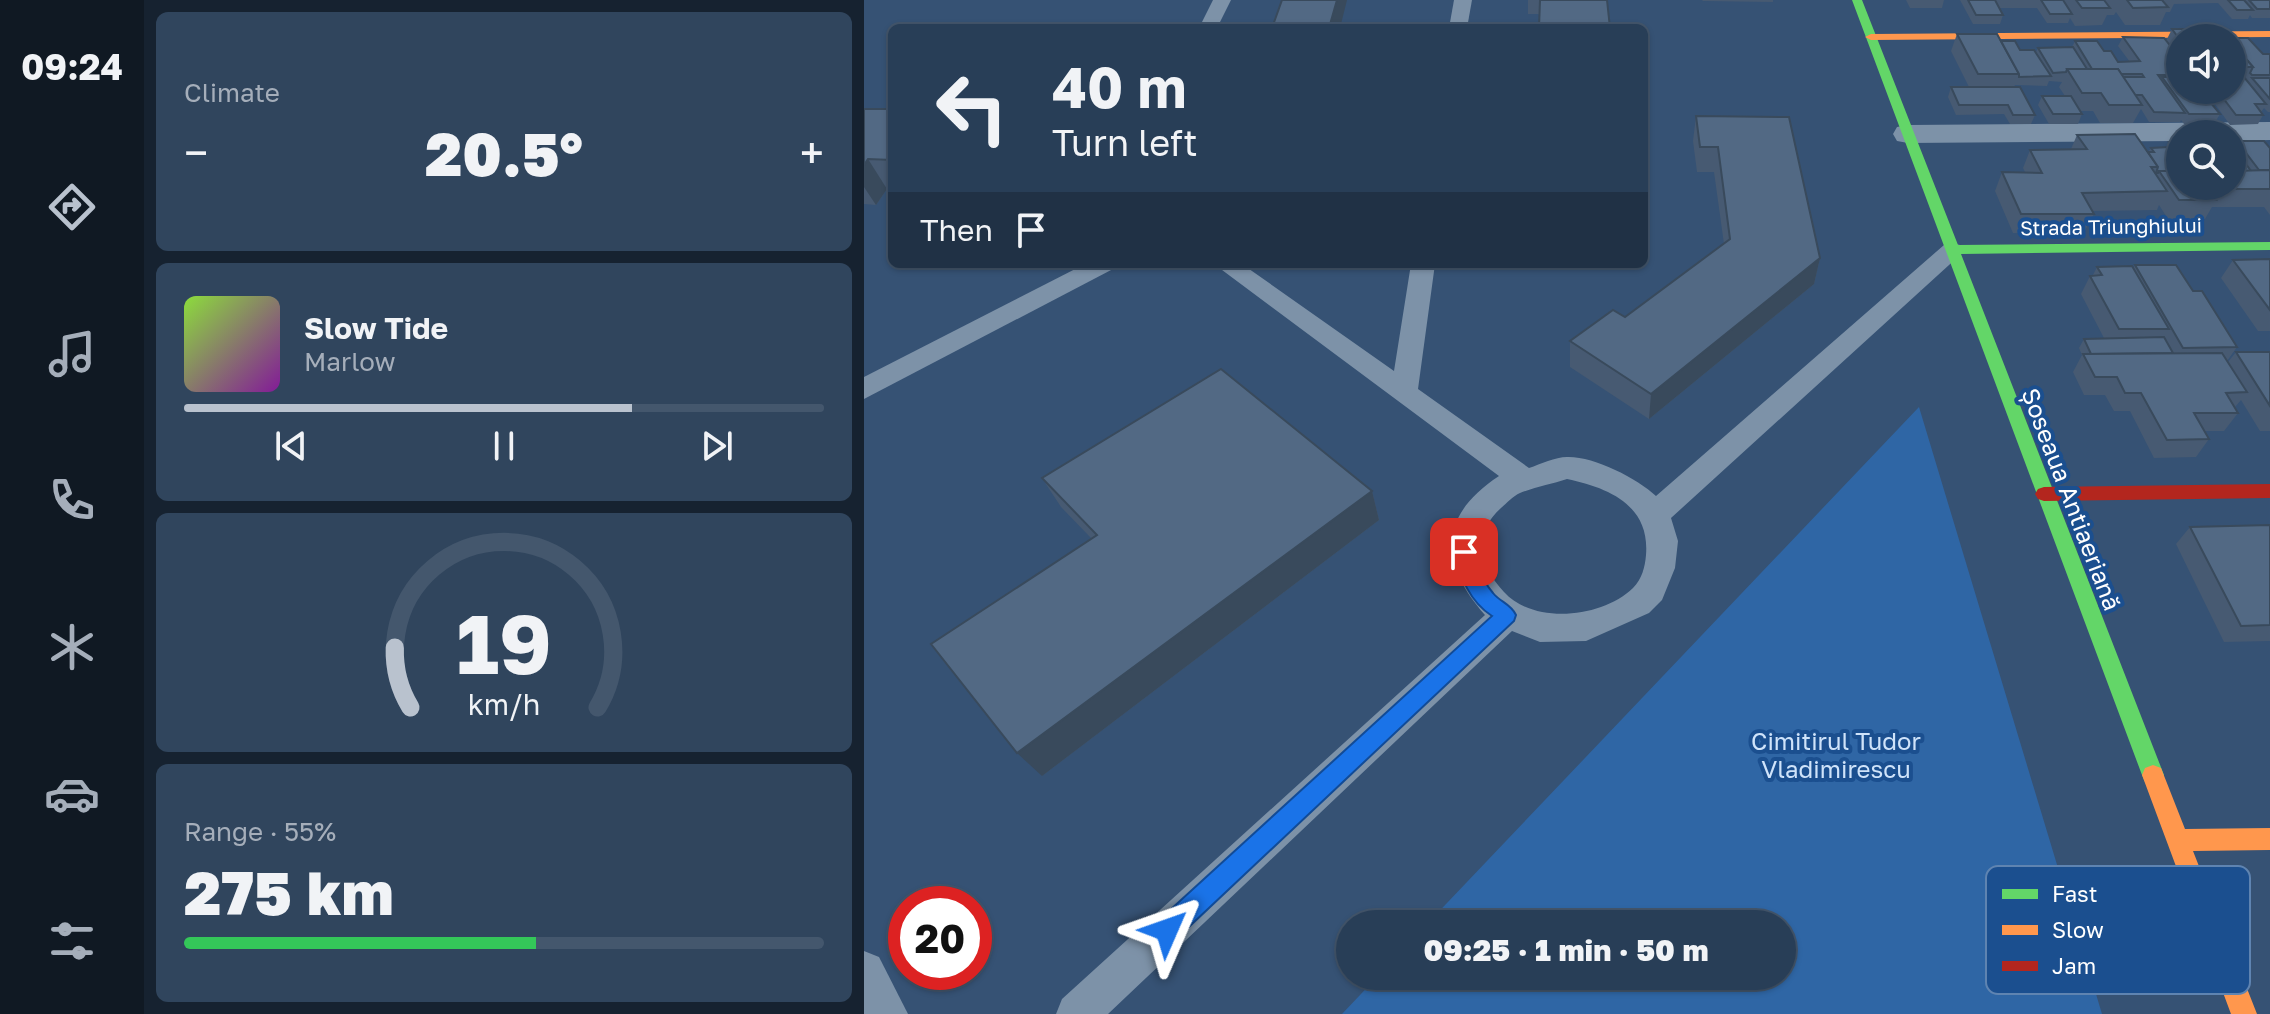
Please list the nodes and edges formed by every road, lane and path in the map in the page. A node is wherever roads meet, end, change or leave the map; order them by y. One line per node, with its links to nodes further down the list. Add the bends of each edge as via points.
1 (1222, 0): 4 (lane)
2 (1463, 0): 5 (lane)
3 (1857, 0): 7 (main road, Șoseaua Antiaeriană)
4 (1210, 24)
5 (1459, 24)
6 (2270, 34): 7 (main road)
7 (1871, 37): 9 (main road, Șoseaua Antiaeriană)
8 (2270, 131): 9 (street)
9 (1908, 134): 11 (main road, Șoseaua Antiaeriană)
10 (2270, 246): 11 (main road, Strada Triunghiului)
11 (1952, 250): 19 (main road, Șoseaua Antiaeriană); 20 (lane)
12 (1092, 268): 15 (lane)
13 (1232, 268): 16 (lane)
14 (1422, 268): 16 (lane)
15 (864, 389)
16 (1404, 393): 17 (lane)
17 (1521, 477): 20 (lane, via 1567,468 1597,473 1624,484); 21 (lane, via 1484,502 1468,525 1464,552 1471,579 1489,603)
18 (2270, 491): 19 (main road)
19 (2044, 494): 23 (main road, Șoseaua Antiaeriană)
20 (1654, 515): 21 (lane, via 1664,550 1658,577 1642,600 1616,618 1584,628 1550,630)
21 (1507, 615): 28 (lane)
22 (2270, 839): 23 (main road)
23 (2178, 840): 24 (main road, Șoseaua Antiaeriană)
24 (2188, 866)
25 (864, 972): 27 (lane)
26 (2236, 994): 29 (main road, Șoseaua Antiaeriană)
27 (887, 1014)
28 (1077, 1014)
29 (2244, 1014)

